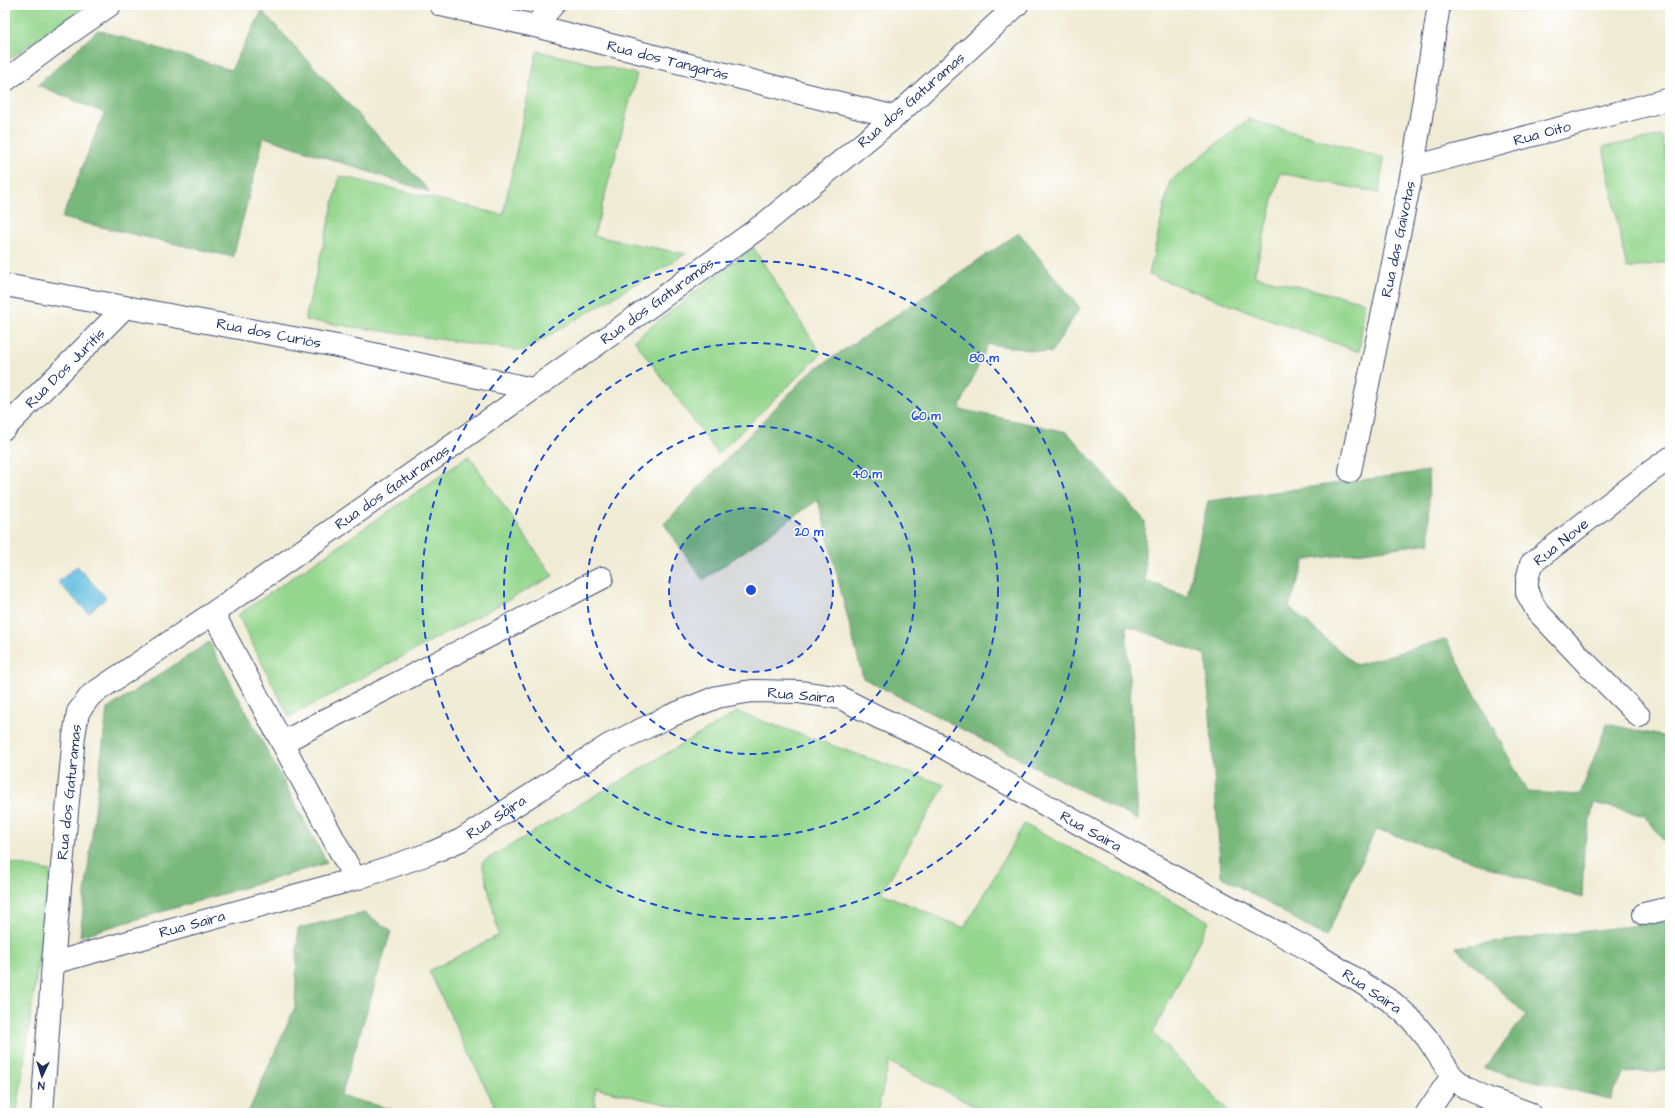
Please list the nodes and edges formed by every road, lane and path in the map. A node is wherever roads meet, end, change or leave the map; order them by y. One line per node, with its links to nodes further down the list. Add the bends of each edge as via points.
1 (110, 5): 7 (street)
2 (441, 5): 6 (street, Rua dos Tangarás)
3 (553, 5): 6 (street)
4 (1016, 5): 9 (street, Rua dos Gaturamas)
5 (1438, 5): 10 (street, Rua das Gaivotas)
6 (535, 26): 9 (street, Rua dos Tangarás)
7 (5, 81)
8 (1670, 99): 10 (street, Rua Oito)
9 (895, 117): 13 (street, Rua dos Gaturamas, via 764,224)
10 (1413, 167): 16 (street, Rua das Gaivotas)
11 (5, 285): 12 (street, Rua dos Curiós)
12 (125, 307): 13 (street, Rua dos Curiós, via 337,346); 14 (street, Rua Dos Juritis)
13 (532, 389): 18 (street, Rua dos Gaturamas)
14 (5, 428)
15 (1670, 458): 19 (street, Rua Nove, via 1531,564 1527,580 1527,593 1537,610)
16 (1350, 471)
17 (602, 578): 20 (street)
18 (213, 613): 20 (street); 24 (street, Rua dos Gaturamas, via 91,695 78,712)
19 (1639, 716)
20 (283, 742): 21 (street)
21 (355, 879): 24 (street, Rua Saira); 25 (street, Rua Saira, via 431,854 461,840 609,745 717,697 760,691 799,692 841,698 932,741 1306,948 1392,1002 1427,1038)
22 (1670, 908): 23 (street)
23 (1644, 914)
24 (53, 962): 26 (street, Rua dos Gaturamas)
25 (1452, 1076): 27 (street); 28 (street, Rua Saira, via 1466,1088 1487,1098)
26 (42, 1113)
27 (1428, 1113)
28 (1530, 1113)

